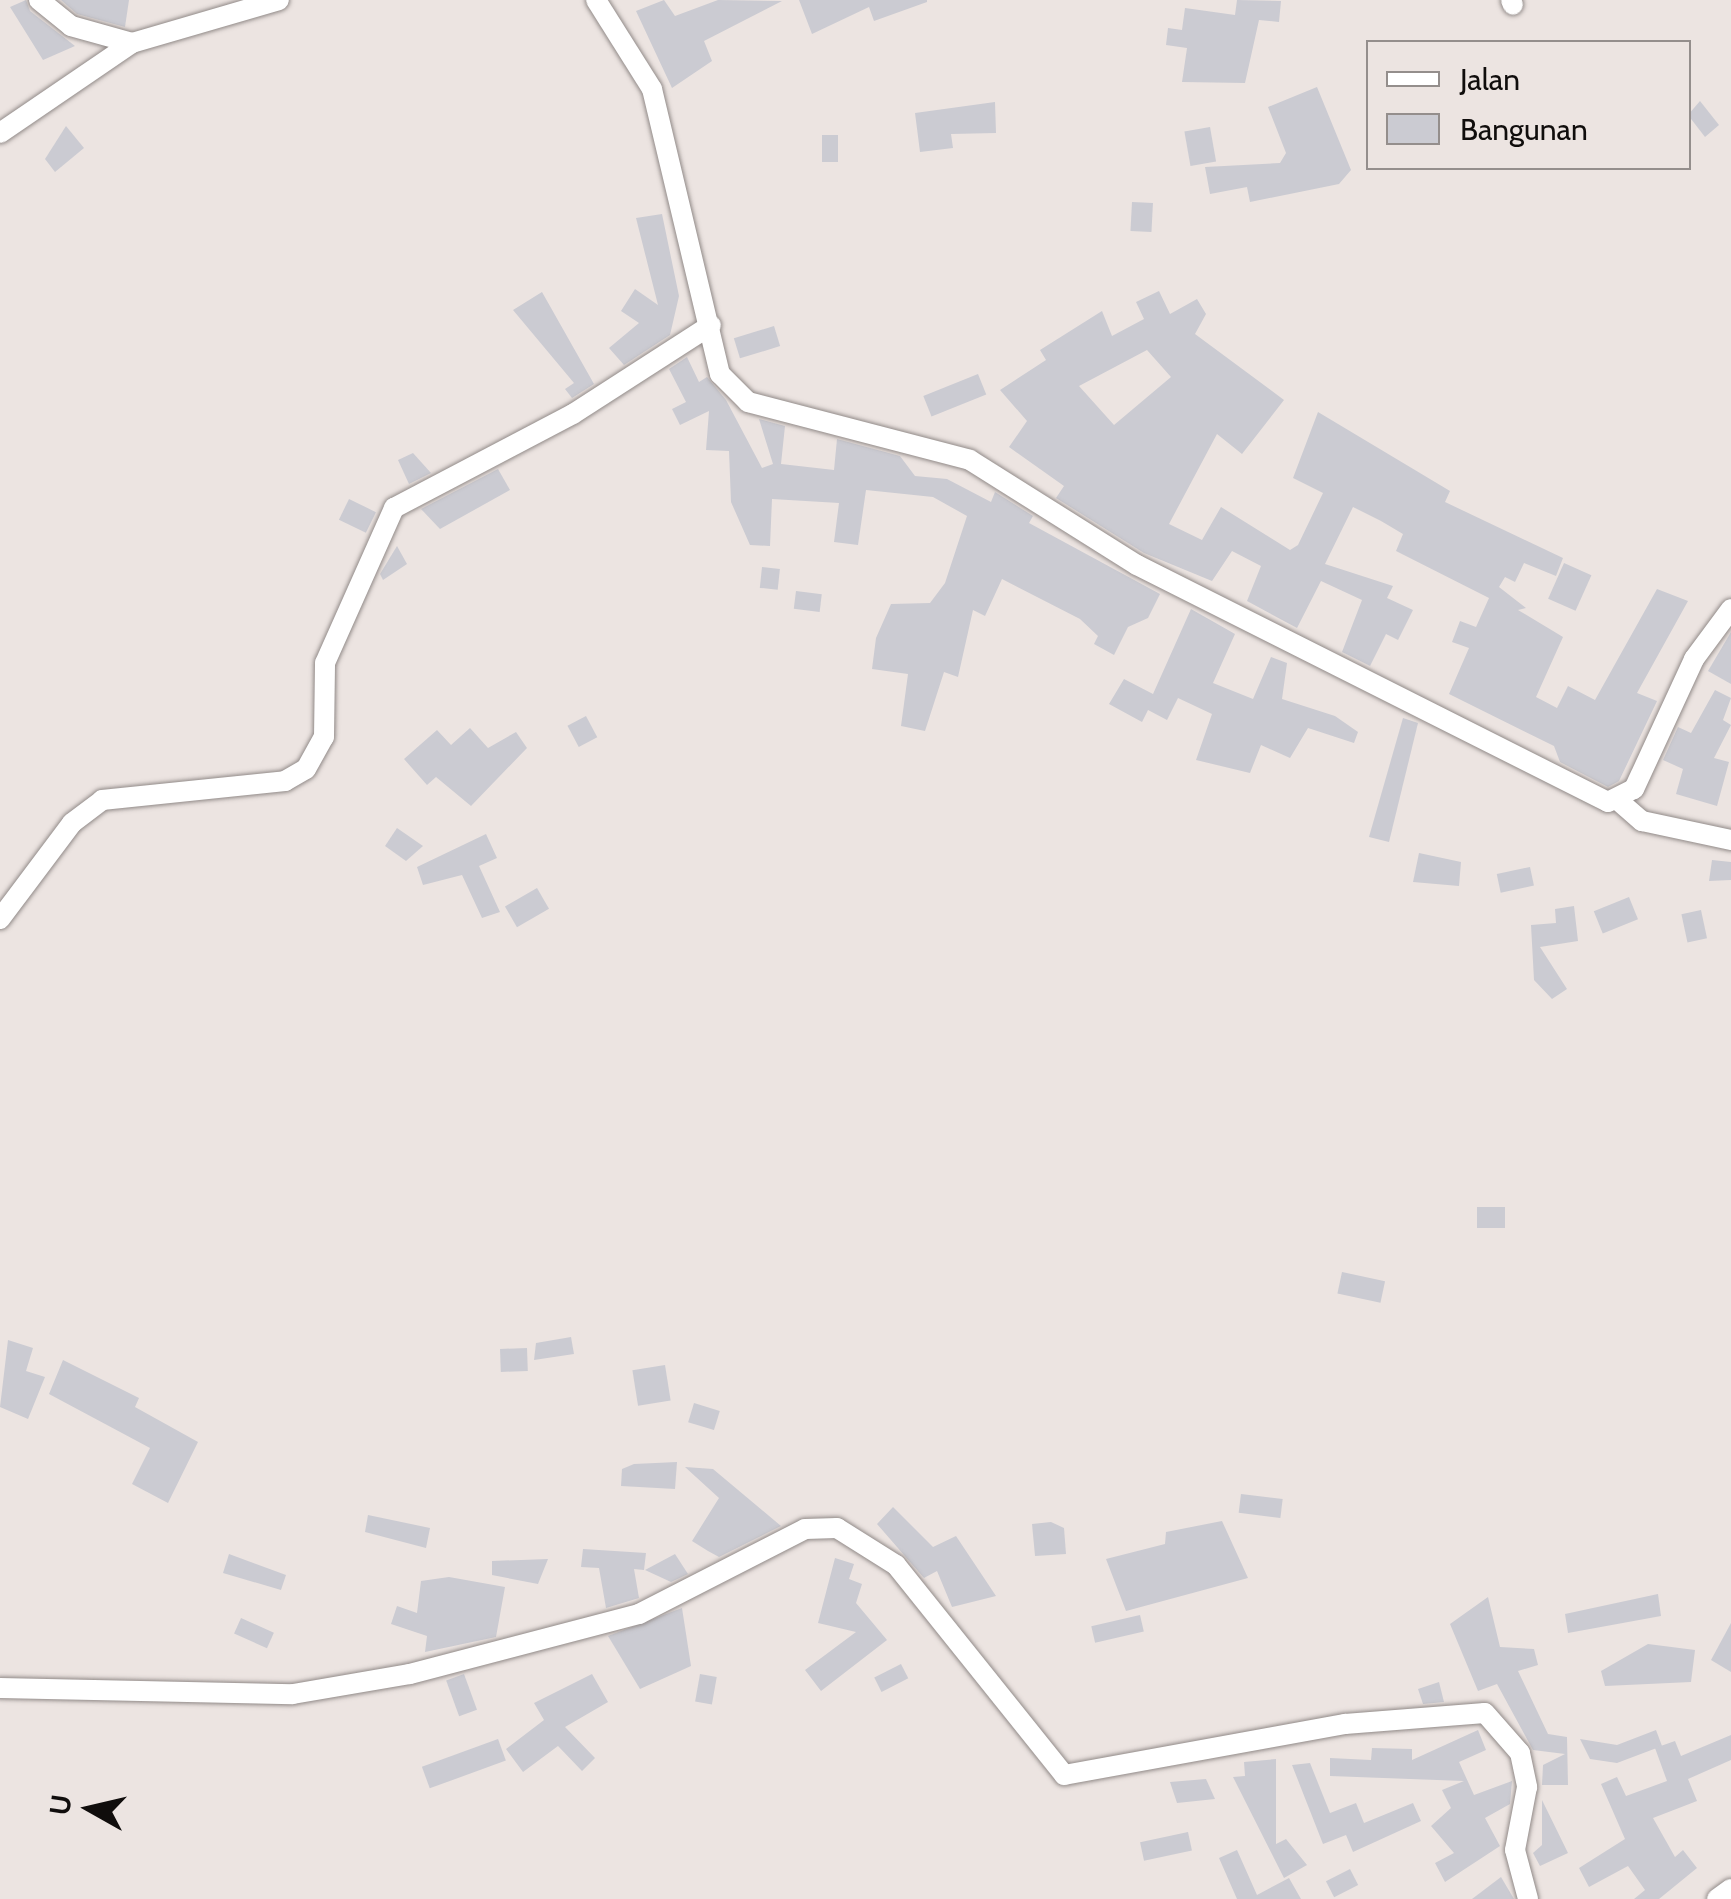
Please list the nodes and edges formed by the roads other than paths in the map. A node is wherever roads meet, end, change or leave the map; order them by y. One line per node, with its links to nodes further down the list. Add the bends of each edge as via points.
1 (40, 0): 4 (street, via 72,26)
2 (279, 0): 4 (street)
3 (596, 0): 6 (street, via 652,89)
4 (132, 43): 5 (street)
5 (0, 134)
6 (711, 326): 8 (street, via 720,374 748,402 970,460 1137,566 1549,777); 10 (street, via 574,414 394,508 325,664 324,737 306,769 285,780 102,800 72,823)
7 (1731, 609): 8 (street, via 1710,631)
8 (1622, 803): 9 (street, via 1642,821)
9 (1731, 840)
10 (0, 919)
11 (0, 1688): 13 (street, via 293,1694 410,1674 638,1614 805,1529 837,1528 896,1565 1064,1775 1345,1724 1485,1713 1520,1753 1527,1787 1515,1850)
12 (1731, 1889): 14 (street)
13 (1528, 1899)
14 (1717, 1899)

